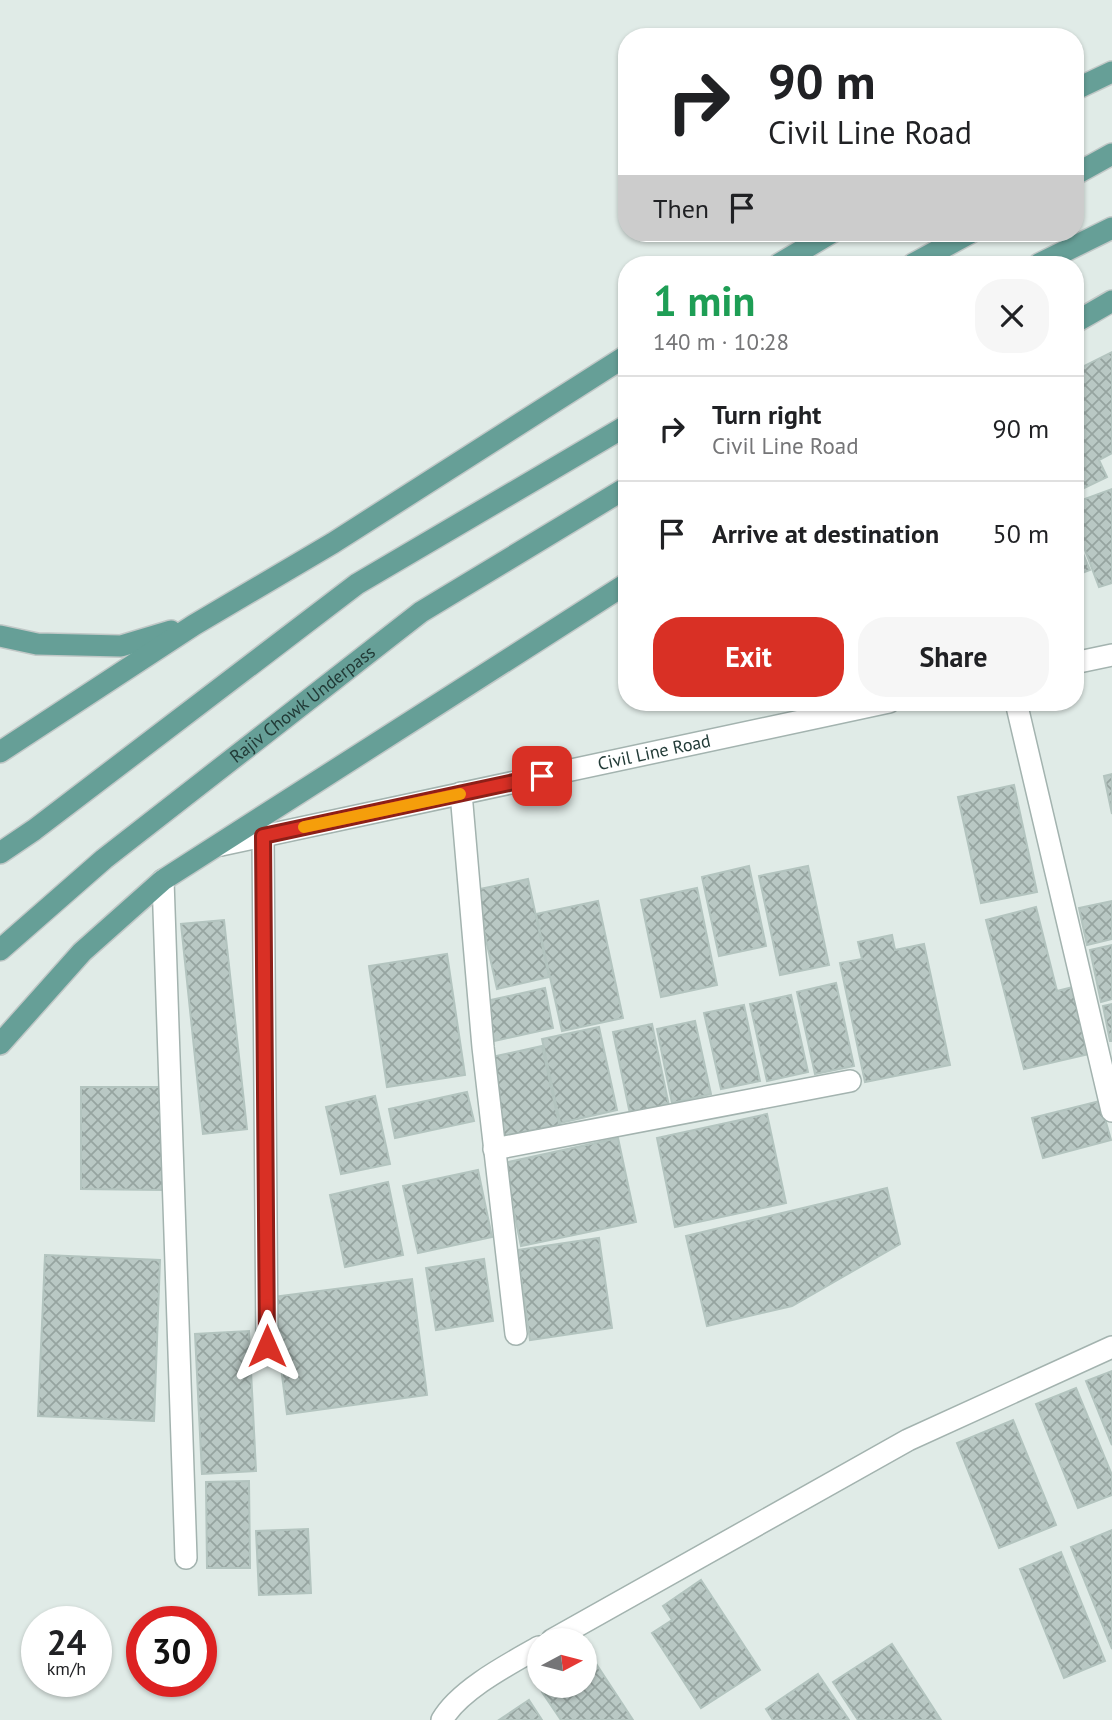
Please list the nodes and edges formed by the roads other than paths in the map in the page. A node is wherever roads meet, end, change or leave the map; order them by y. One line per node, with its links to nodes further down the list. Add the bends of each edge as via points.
1 (1112, 72): 2 (main road)
2 (1084, 85)
3 (1112, 155): 4 (main road)
4 (1084, 170)
5 (1112, 228): 8 (main road)
6 (816, 242): 10 (main road)
7 (953, 242): 11 (main road)
8 (1084, 242)
9 (1084, 242): 12 (main road)
10 (792, 256)
11 (928, 256)
12 (1056, 256)
13 (1112, 302): 14 (main road)
14 (1084, 317)
15 (618, 361): 19 (main road, via 333,543)
16 (618, 431): 29 (main road, via 358,584)
17 (618, 493): 31 (main road, Rajiv Chowk Underpass, via 421,612 104,859)
18 (618, 589): 28 (main road)
19 (194, 625): 20 (main road, via 121,646 37,644); 25 (main road)
20 (0, 636)
21 (1112, 655): 22 (street)
22 (1084, 661)
23 (847, 711): 26 (street, Civil Line Road)
24 (1018, 711): 34 (street)
25 (0, 752)
26 (461, 793): 27 (street, Civil Line Road); 35 (street)
27 (263, 836): 28 (street, Civil Line Road); 37 (street)
28 (212, 847): 30 (main road)
29 (0, 853)
30 (163, 880): 32 (main road, via 82,952); 39 (street)
31 (0, 950)
32 (0, 1044)
33 (850, 1081): 35 (street)
34 (1112, 1111)
35 (494, 1149): 36 (street)
36 (516, 1334)
37 (267, 1346)
38 (1112, 1347): 40 (street, via 908,1440)
39 (186, 1558)
40 (573, 1628)
41 (527, 1654): 42 (street, via 493,1673)
42 (442, 1720)

